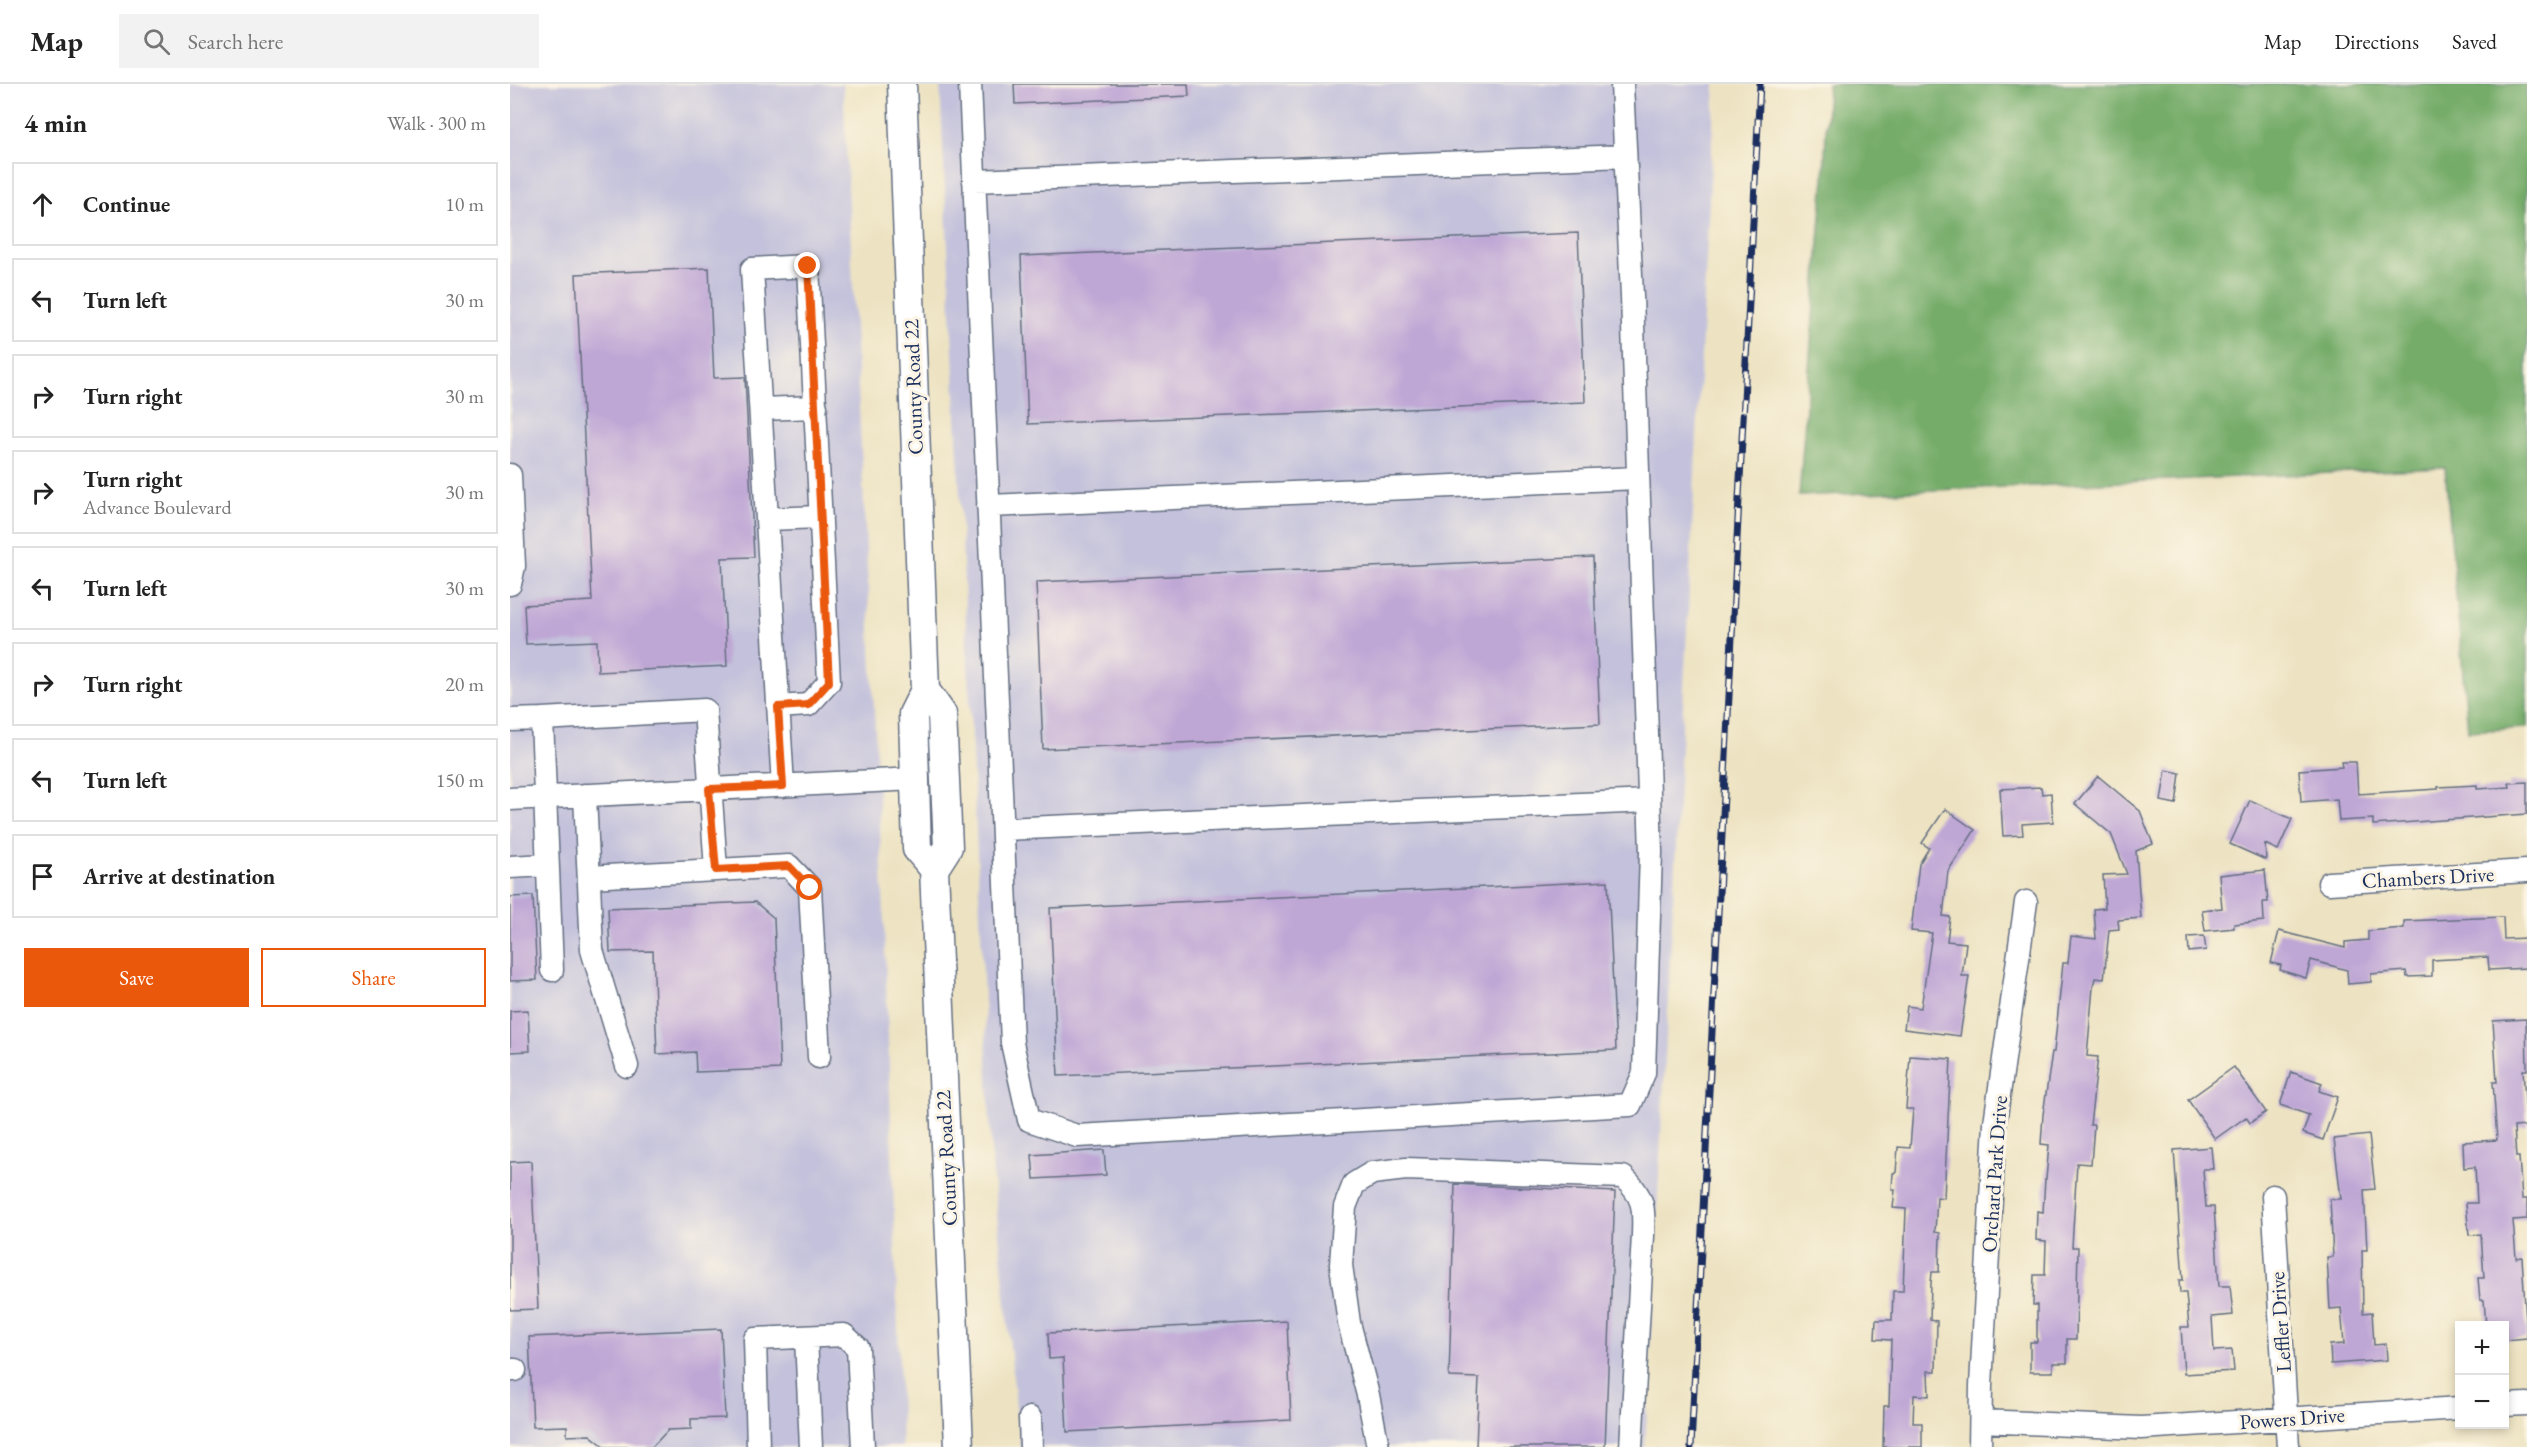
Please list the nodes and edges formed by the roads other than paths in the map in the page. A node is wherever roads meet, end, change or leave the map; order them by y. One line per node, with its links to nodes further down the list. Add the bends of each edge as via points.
1 (902, 84): 14 (main road, County Road 22)
2 (970, 84): 5 (street)
3 (1622, 84): 4 (street)
4 (1625, 156): 5 (street); 9 (street)
5 (974, 181): 10 (street)
6 (816, 406): 7 (street); 7 (street, via 808,266 752,269); 11 (street)
7 (761, 409): 12 (street)
8 (510, 475): 13 (street, via 514,566)
9 (1638, 477): 10 (street); 24 (street)
10 (988, 506): 25 (street)
11 (821, 517): 12 (street); 15 (street, via 829,682 808,705)
12 (767, 519): 15 (street)
13 (510, 584)
14 (925, 690): 18 (main road, County Road 22, via 913,714); 28 (main road, via 942,714 948,847)
15 (778, 707): 19 (street)
16 (542, 719): 17 (street); 20 (street, via 705,710); 22 (street)
17 (510, 720)
18 (915, 780): 19 (street); 28 (main road, County Road 22, via 917,849)
19 (783, 786): 20 (street)
20 (709, 789): 21 (street); 29 (street)
21 (585, 795): 22 (street); 31 (street)
22 (545, 797): 23 (street); 26 (street)
23 (510, 799)
24 (1649, 801): 25 (street); 25 (street, via 1644,1072 1630,1105 1077,1136 1029,1120 1012,1043)
25 (1003, 828)
26 (546, 865): 27 (street); 34 (street)
27 (510, 867)
28 (934, 869): 48 (main road, County Road 22)
29 (716, 870): 31 (street); 35 (street, via 789,866 810,888)
30 (2527, 871): 32 (street, Chambers Drive)
31 (589, 877): 36 (street, via 592,950)
32 (2329, 883)
33 (2026, 902): 44 (street, Orchard Park Drive, via 1995,1123)
34 (552, 970)
35 (819, 1057)
36 (627, 1066)
37 (2273, 1196): 43 (street, Leffler Drive)
38 (806, 1337): 45 (street, via 755,1340); 46 (street); 47 (street, via 844,1335 858,1348)
39 (2527, 1404): 40 (street)
40 (2509, 1405)
41 (2455, 1408): 43 (street, Powers Drive)
42 (1030, 1418): 49 (street)
43 (2286, 1418): 44 (street, Powers Drive, via 2141,1428); 53 (street, Leffler Drive)
44 (1981, 1421): 52 (street, Orchard Park Drive)
45 (758, 1447)
46 (811, 1447)
47 (863, 1447)
48 (959, 1447)
49 (1031, 1447)
50 (1378, 1447): 51 (street, via 1349,1323 1341,1264 1345,1207 1354,1184 1372,1173 1406,1169 1623,1177 1637,1190 1644,1207)
51 (1631, 1447)
52 (1980, 1447)
53 (2288, 1447)

